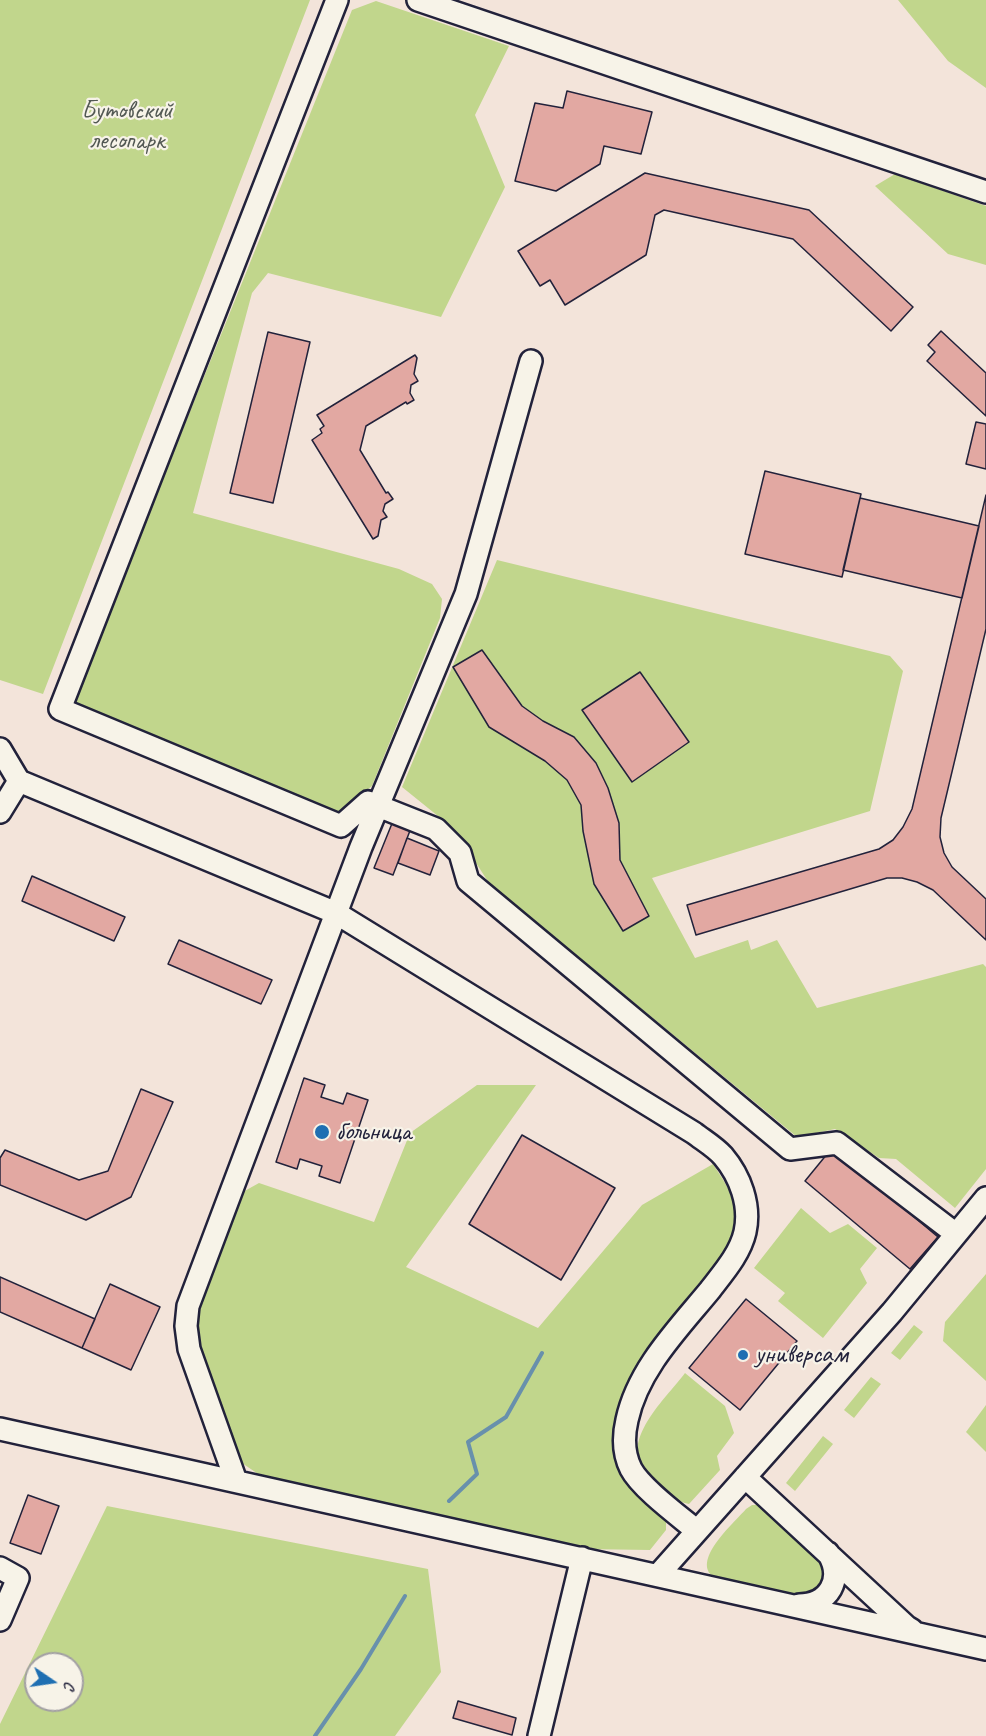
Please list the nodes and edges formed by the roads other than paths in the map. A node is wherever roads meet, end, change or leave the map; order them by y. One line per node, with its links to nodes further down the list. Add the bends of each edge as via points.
1 (338, 0): 7 (street, via 60,709 341,826 368,802)
2 (418, 0): 3 (street)
3 (986, 192)
4 (531, 361): 7 (street, via 466,594)
5 (0, 749): 6 (street)
6 (10, 784): 8 (street); 9 (street)
7 (378, 806): 9 (street); 11 (street, via 436,829 460,854 468,881 790,1149 837,1143)
8 (0, 812)
9 (336, 913): 14 (street, via 188,1306 189,1349); 15 (street, via 694,1133 722,1155 739,1180 746,1206 745,1232 736,1254 642,1380 624,1432 624,1453 632,1471)
10 (986, 1198): 11 (street)
11 (956, 1234): 13 (street)
12 (4, 1437): 14 (street)
13 (745, 1477): 15 (street); 16 (street)
14 (236, 1480): 17 (street)
15 (697, 1531): 19 (street)
16 (828, 1553): 20 (street, via 835,1571 829,1592 810,1605); 22 (street, via 906,1627)
17 (582, 1558): 19 (street); 24 (street)
18 (0, 1568): 21 (street, via 18,1578)
19 (658, 1575): 20 (street)
20 (795, 1605): 22 (street)
21 (0, 1620)
22 (921, 1635): 23 (street)
23 (986, 1649)
24 (539, 1736)

